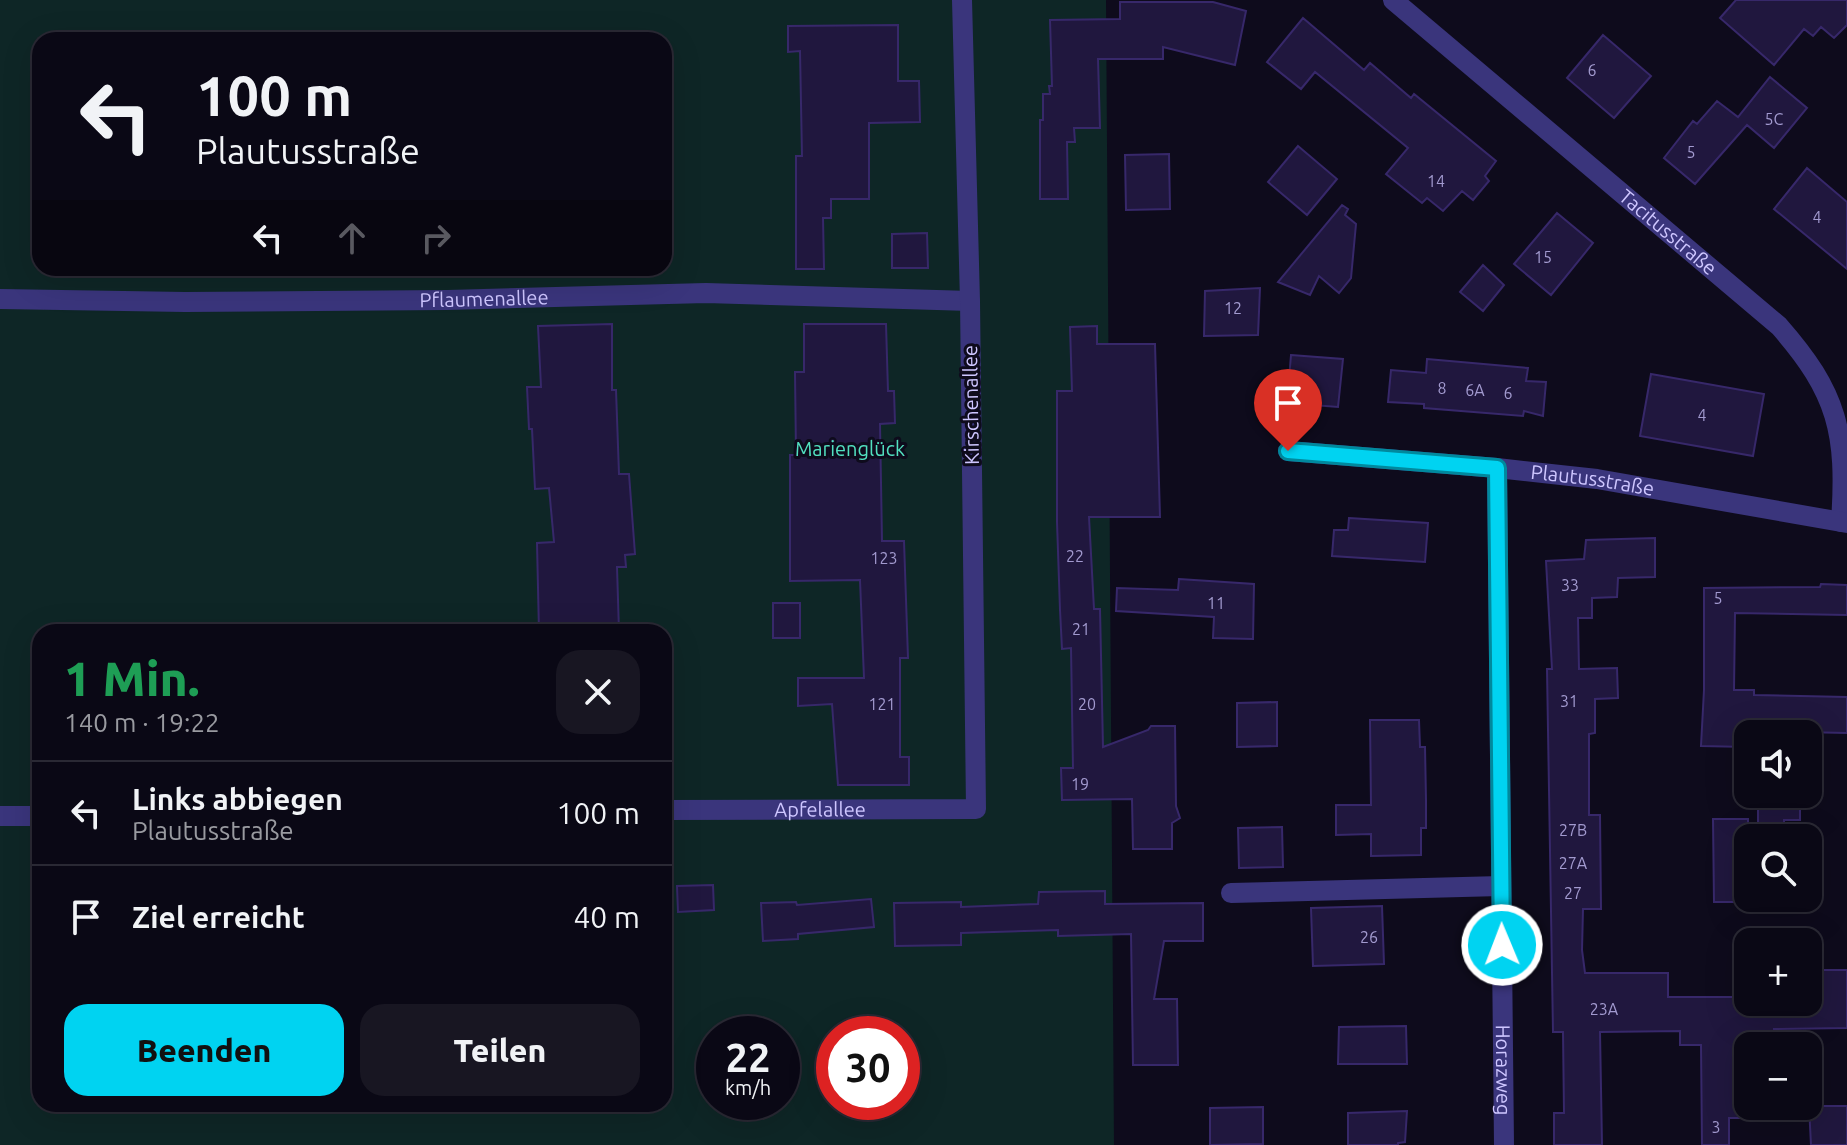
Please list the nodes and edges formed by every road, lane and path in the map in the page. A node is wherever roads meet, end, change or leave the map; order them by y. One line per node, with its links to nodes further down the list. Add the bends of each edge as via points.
1 (962, 0): 4 (street, Kirschenallee)
2 (1393, 0): 7 (street, Tacitusstraße, via 1779,326 1815,370 1838,423 1846,477)
3 (0, 299): 4 (street, Pflaumenallee, via 447,300 706,293)
4 (970, 301): 8 (street, Kirschenallee)
5 (1288, 451): 6 (street, Plautusstraße)
6 (1497, 468): 7 (street, Plautusstraße, via 1597,479); 12 (street, Horazweg)
7 (1844, 522)
8 (976, 809): 9 (street, Apfelallee)
9 (672, 810)
10 (0, 816): 11 (street)
11 (32, 816)
12 (1501, 886): 13 (street); 14 (street, Horazweg)
13 (1231, 893)
14 (1504, 1145)

